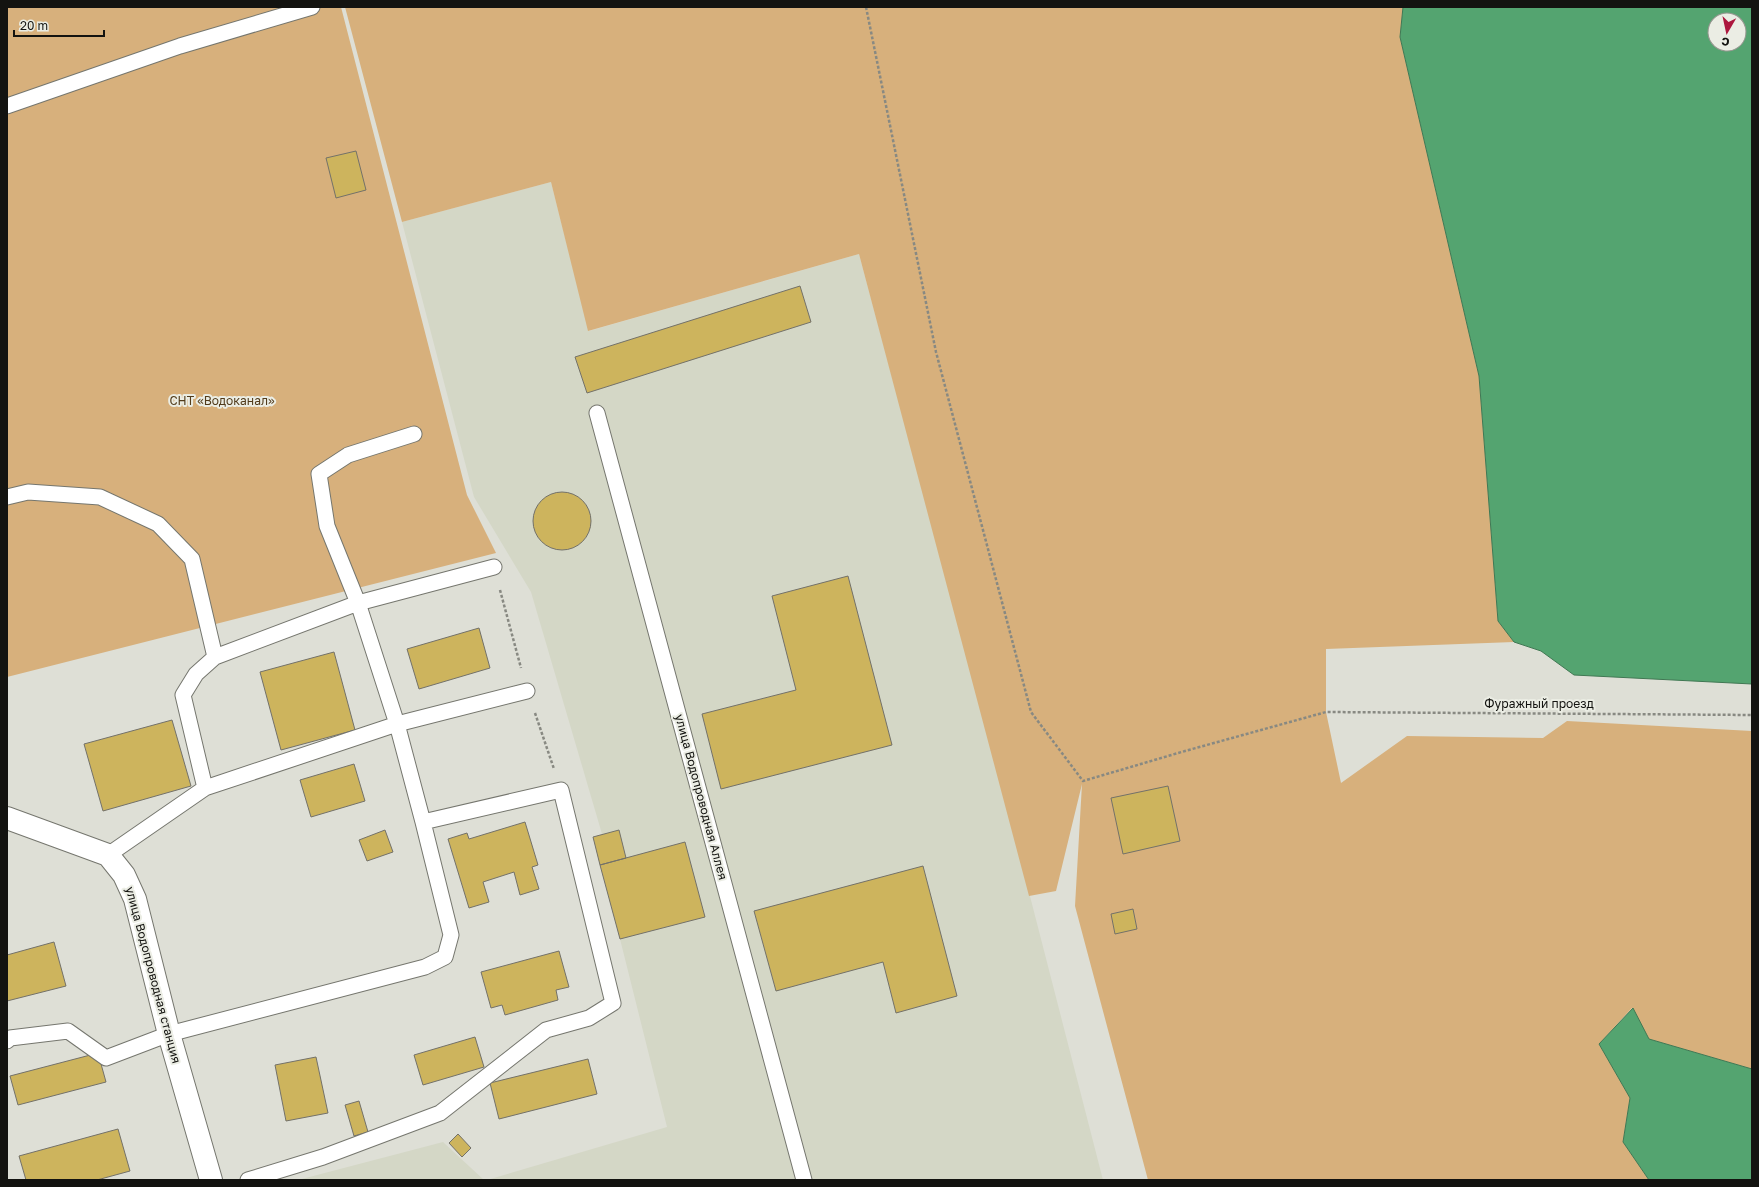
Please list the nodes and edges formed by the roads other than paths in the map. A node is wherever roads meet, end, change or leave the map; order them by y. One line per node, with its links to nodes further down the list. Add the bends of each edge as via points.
1 (312, 7): 2 (lane, via 180,46)
2 (7, 106)
3 (597, 413): 19 (lane, улица Водопроводная Аллея)
4 (414, 434): 7 (lane, via 348,455 319,474 327,526)
5 (7, 496): 8 (lane, via 28,492 100,497 158,524 192,559)
6 (494, 567): 7 (lane)
7 (358, 602): 8 (lane); 10 (lane)
8 (215, 658): 11 (lane, via 196,674 182,695)
9 (527, 691): 10 (lane)
10 (397, 724): 11 (lane); 13 (lane)
11 (205, 788): 14 (lane)
12 (7, 818): 14 (street)
13 (423, 822): 15 (lane, via 451,935 445,957 424,967); 18 (lane, via 561,790 613,1003 589,1018 546,1030 440,1113 323,1156)
14 (108, 855): 15 (street, улица Водопроводная станция, via 124,875 135,899)
15 (169, 1034): 16 (lane, via 106,1058 68,1031); 17 (street, улица Водопроводная станция)
16 (7, 1040)
17 (211, 1180)
18 (248, 1180)
19 (804, 1180)

